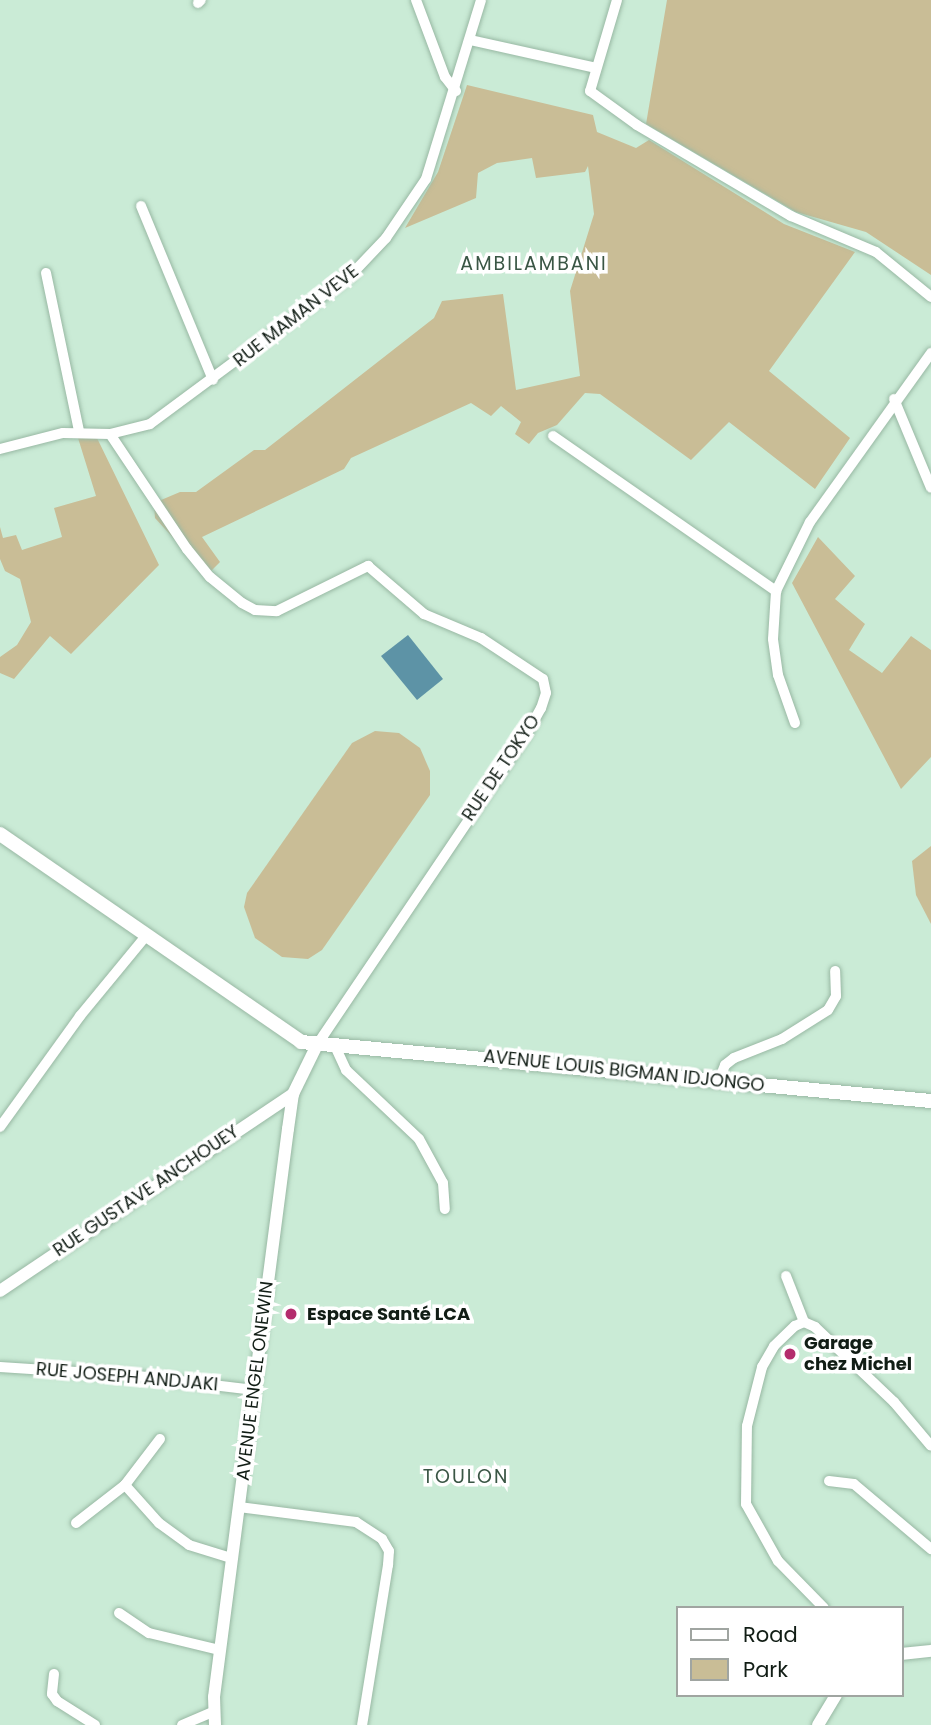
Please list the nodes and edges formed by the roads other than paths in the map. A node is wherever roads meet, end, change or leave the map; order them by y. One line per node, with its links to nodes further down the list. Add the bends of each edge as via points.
1 (415, 0): 6 (street, via 445,76)
2 (481, 0): 4 (street, RUE MAMAN VEVE)
3 (617, 0): 5 (street)
4 (470, 40): 5 (street); 6 (street, RUE MAMAN VEVE)
5 (596, 68): 9 (street, via 590,91 637,125 791,216 876,251)
6 (456, 91): 11 (street, RUE MAMAN VEVE, via 426,179 386,238 349,276)
7 (141, 206): 11 (street)
8 (46, 273): 13 (street)
9 (931, 297)
10 (931, 353): 12 (street)
11 (214, 380): 14 (street, RUE MAMAN VEVE, via 150,424)
12 (894, 399): 17 (street); 18 (street, via 810,522)
13 (79, 430): 14 (street, RUE MAMAN VEVE); 16 (street, RUE MAMAN VEVE)
14 (110, 434): 23 (street, RUE DE TOKYO, via 187,549 210,578 242,603 255,610 277,611 368,566 424,614 481,638 543,679 541,708 526,735)
15 (553, 436): 18 (street)
16 (0, 448)
17 (931, 488)
18 (775, 591): 19 (street, via 773,639 778,675)
19 (795, 723)
20 (0, 834): 21 (main road, AVENUE LOUIS BIGMAN IDJONGO)
21 (146, 936): 23 (main road, AVENUE LOUIS BIGMAN IDJONGO, via 278,1028 301,1042); 28 (street, via 80,1016)
22 (835, 971): 25 (street, via 836,996 828,1010 782,1039 734,1058)
23 (318, 1043): 24 (main road, AVENUE LOUIS BIGMAN IDJONGO); 26 (street, AVENUE ENGEL ONEWIN)
24 (334, 1044): 25 (main road, AVENUE LOUIS BIGMAN IDJONGO); 29 (street, via 346,1070 419,1139 443,1183)
25 (719, 1080): 27 (main road, AVENUE LOUIS BIGMAN IDJONGO)
26 (293, 1094): 31 (street, RUE GUSTAVE ANCHOUEY); 34 (street, AVENUE ENGEL ONEWIN)
27 (931, 1101)
28 (0, 1126)
29 (445, 1209)
30 (786, 1276): 32 (street)
31 (0, 1291)
32 (804, 1322): 36 (street, via 828,1337); 43 (street, via 774,1346 762,1367 747,1426 743,1476 746,1504 763,1540)
33 (0, 1367): 34 (street, RUE JOSEPH ANDJAKI)
34 (254, 1390): 39 (street, AVENUE ENGEL ONEWIN)
35 (160, 1439): 38 (street)
36 (931, 1446)
37 (829, 1481): 41 (street, via 854,1484)
38 (125, 1485): 40 (street); 42 (street, via 159,1523 189,1545)
39 (239, 1507): 42 (street, AVENUE ENGEL ONEWIN); 53 (street, via 356,1522 382,1539 388,1566)
40 (76, 1523)
41 (931, 1549)
42 (231, 1558): 45 (street, AVENUE ENGEL ONEWIN)
43 (822, 1606)
44 (119, 1613): 45 (street, via 149,1633)
45 (220, 1650): 50 (street, AVENUE ENGEL ONEWIN)
46 (931, 1651): 47 (street)
47 (903, 1654)
48 (54, 1674): 51 (street, via 52,1694 57,1701)
49 (835, 1697): 54 (street)
50 (213, 1718): 52 (street)
51 (95, 1725)
52 (182, 1725)
53 (362, 1725)
54 (818, 1725)

